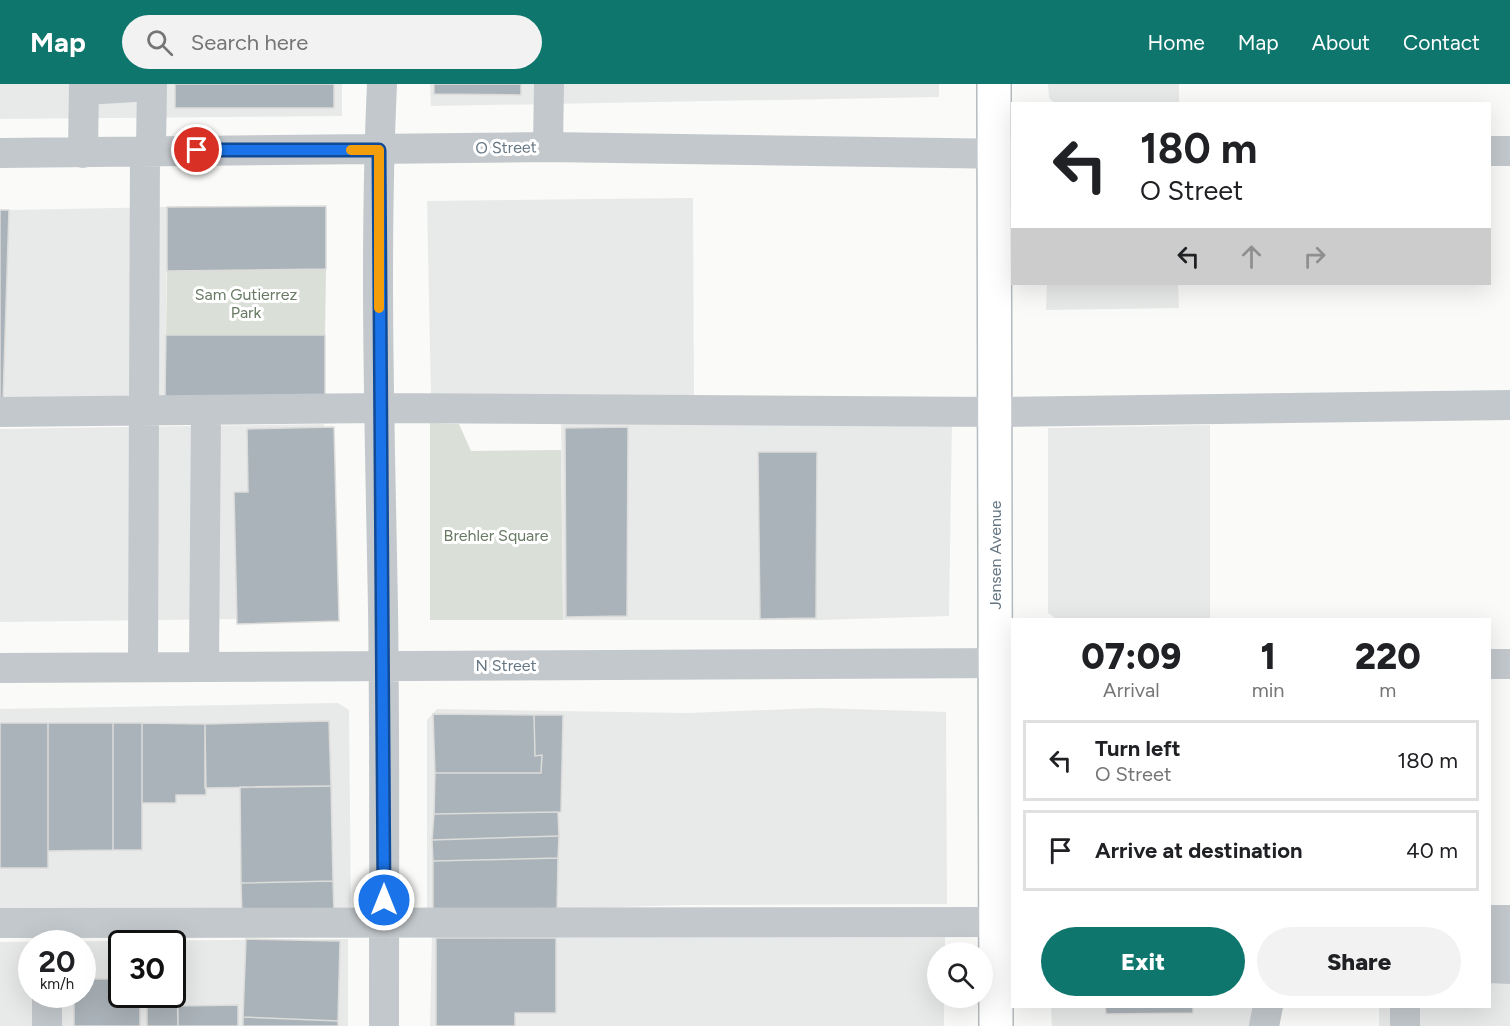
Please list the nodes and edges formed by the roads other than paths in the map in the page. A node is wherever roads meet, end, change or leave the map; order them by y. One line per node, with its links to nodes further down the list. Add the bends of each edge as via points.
1 (381, 84): 7 (street)
2 (549, 84): 6 (street)
3 (994, 84): 13 (main road, Jensen Avenue)
4 (152, 85): 5 (street); 8 (street)
5 (84, 87): 12 (street)
6 (548, 147): 7 (street, O Street); 13 (street, O Street)
7 (379, 150): 8 (street, O Street); 15 (street)
8 (148, 151): 12 (street, O Street); 18 (street)
9 (1491, 151): 10 (street)
10 (1510, 151)
11 (0, 153): 12 (street, O Street)
12 (83, 153)
13 (1003, 154): 19 (main road, Jensen Avenue)
14 (1510, 405): 19 (street)
15 (380, 408): 16 (street); 19 (street); 23 (street)
16 (206, 411): 18 (street); 25 (street)
17 (0, 412): 18 (street)
18 (144, 412): 24 (street)
19 (995, 412): 20 (main road, Jensen Avenue)
20 (1004, 663): 23 (street, N Street); 27 (main road, Jensen Avenue)
21 (1491, 664): 22 (street)
22 (1510, 664)
23 (384, 666): 25 (street, N Street); 32 (street)
24 (143, 667): 25 (street, N Street); 26 (street, N Street)
25 (204, 667)
26 (0, 668)
27 (1004, 867): 30 (main road, Jensen Avenue)
28 (1491, 920): 29 (street)
29 (1510, 920)
30 (1004, 922): 32 (street); 37 (main road, Jensen Avenue)
31 (0, 923): 33 (street)
32 (384, 924): 34 (street); 44 (street)
33 (34, 930)
34 (96, 932)
35 (1491, 947): 36 (street)
36 (1510, 947)
37 (1004, 967): 45 (main road, Jensen Avenue)
38 (1491, 968): 39 (street)
39 (1510, 969)
40 (47, 1008): 43 (street)
41 (1268, 1008): 46 (street)
42 (1406, 1008): 47 (street)
43 (47, 1026)
44 (384, 1026)
45 (996, 1026)
46 (1264, 1026)
47 (1405, 1026)

